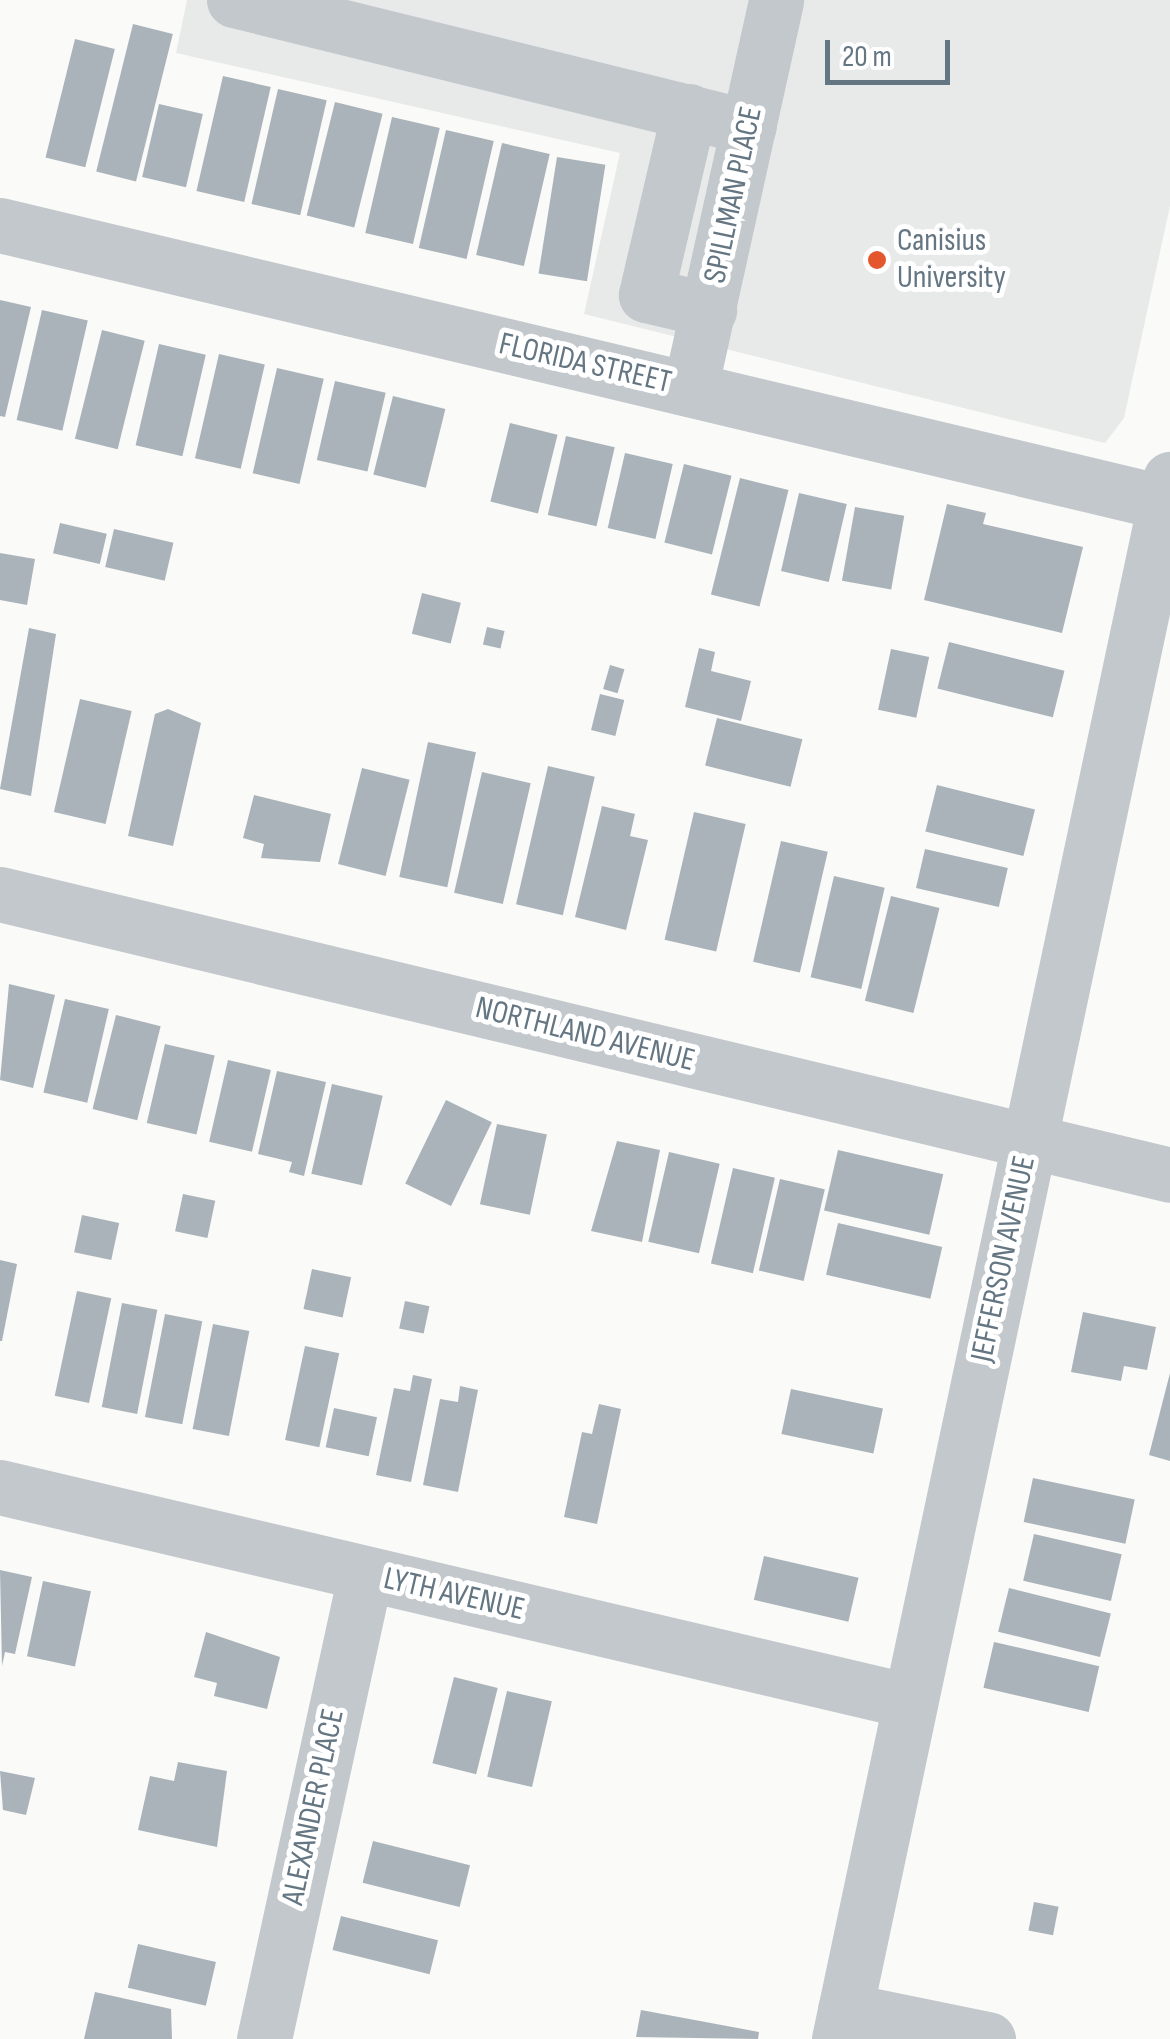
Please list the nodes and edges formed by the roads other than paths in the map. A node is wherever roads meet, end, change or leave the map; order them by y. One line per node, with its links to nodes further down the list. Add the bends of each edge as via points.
1 (234, 0): 3 (street)
2 (776, 0): 4 (street, SPILLMAN PLACE)
3 (690, 111): 4 (street); 6 (street, via 646,295)
4 (749, 127): 6 (street, SPILLMAN PLACE)
5 (0, 225): 7 (street, FLORIDA STREET)
6 (709, 310): 7 (street, SPILLMAN PLACE)
7 (690, 389): 8 (street, FLORIDA STREET)
8 (1168, 496): 10 (street, JEFFERSON AVENUE)
9 (0, 894): 10 (street, NORTHLAND AVENUE)
10 (1029, 1141): 11 (street, NORTHLAND AVENUE); 14 (street, JEFFERSON AVENUE)
11 (1170, 1176)
12 (0, 1487): 13 (street, LYTH AVENUE)
13 (365, 1574): 14 (street, LYTH AVENUE); 16 (street, ALEXANDER PLACE)
14 (909, 1702): 15 (street, JEFFERSON AVENUE)
15 (842, 2024): 17 (street)
16 (264, 2039)
17 (988, 2039)

